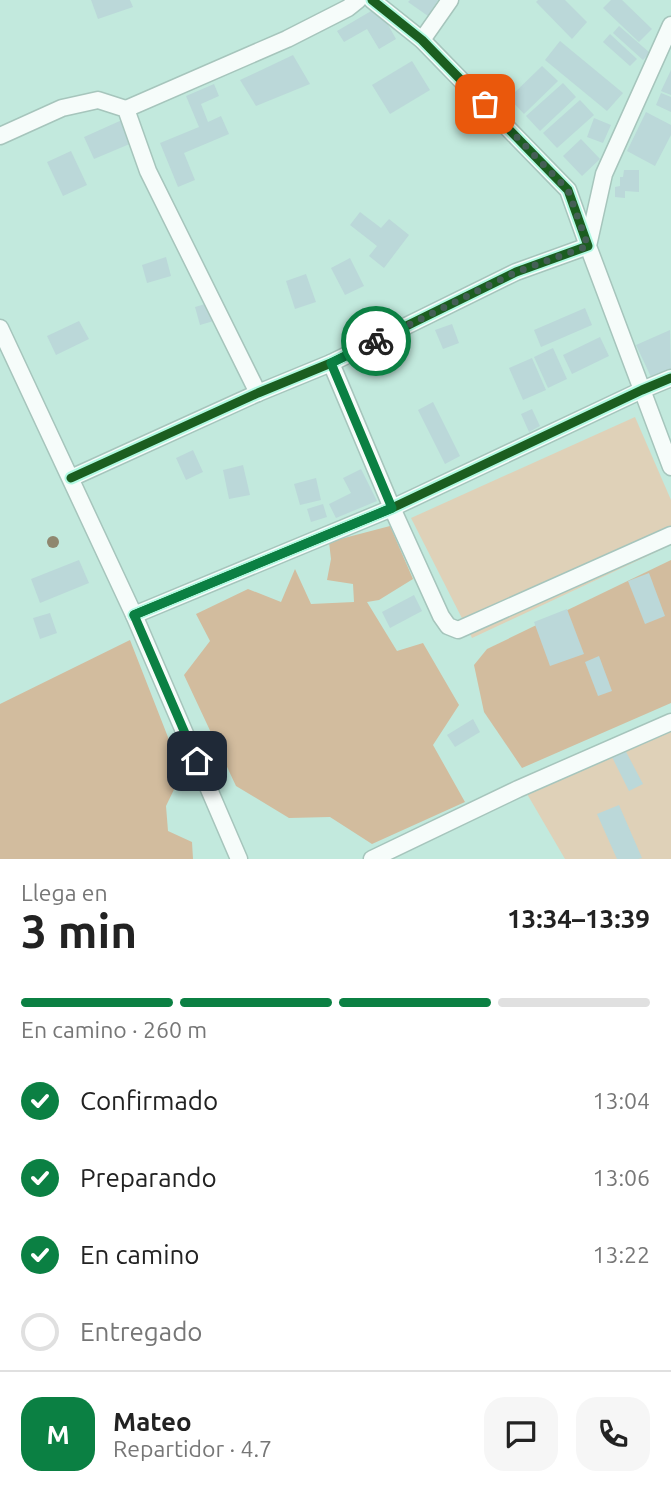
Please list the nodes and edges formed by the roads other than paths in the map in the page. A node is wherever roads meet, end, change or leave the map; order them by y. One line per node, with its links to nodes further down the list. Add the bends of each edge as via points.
1 (358, 0): 6 (street, via 287,39)
2 (372, 0): 5 (street)
3 (450, 0): 5 (street)
4 (671, 25): 8 (street, via 604,174)
5 (422, 40): 8 (street, via 568,190)
6 (125, 109): 7 (street, via 98,100 62,108); 13 (street, via 148,171)
7 (0, 136)
8 (588, 246): 10 (street, via 516,272); 12 (street)
9 (0, 328): 15 (street)
10 (331, 363): 13 (street); 16 (street)
11 (671, 378): 12 (street)
12 (642, 390): 14 (street); 16 (street)
13 (258, 393): 15 (street)
14 (671, 467)
15 (71, 478): 18 (street)
16 (392, 508): 17 (street, via 441,616 458,630); 18 (street)
17 (671, 535)
18 (134, 615): 20 (street)
19 (671, 722): 21 (street)
20 (239, 859)
21 (372, 859)

